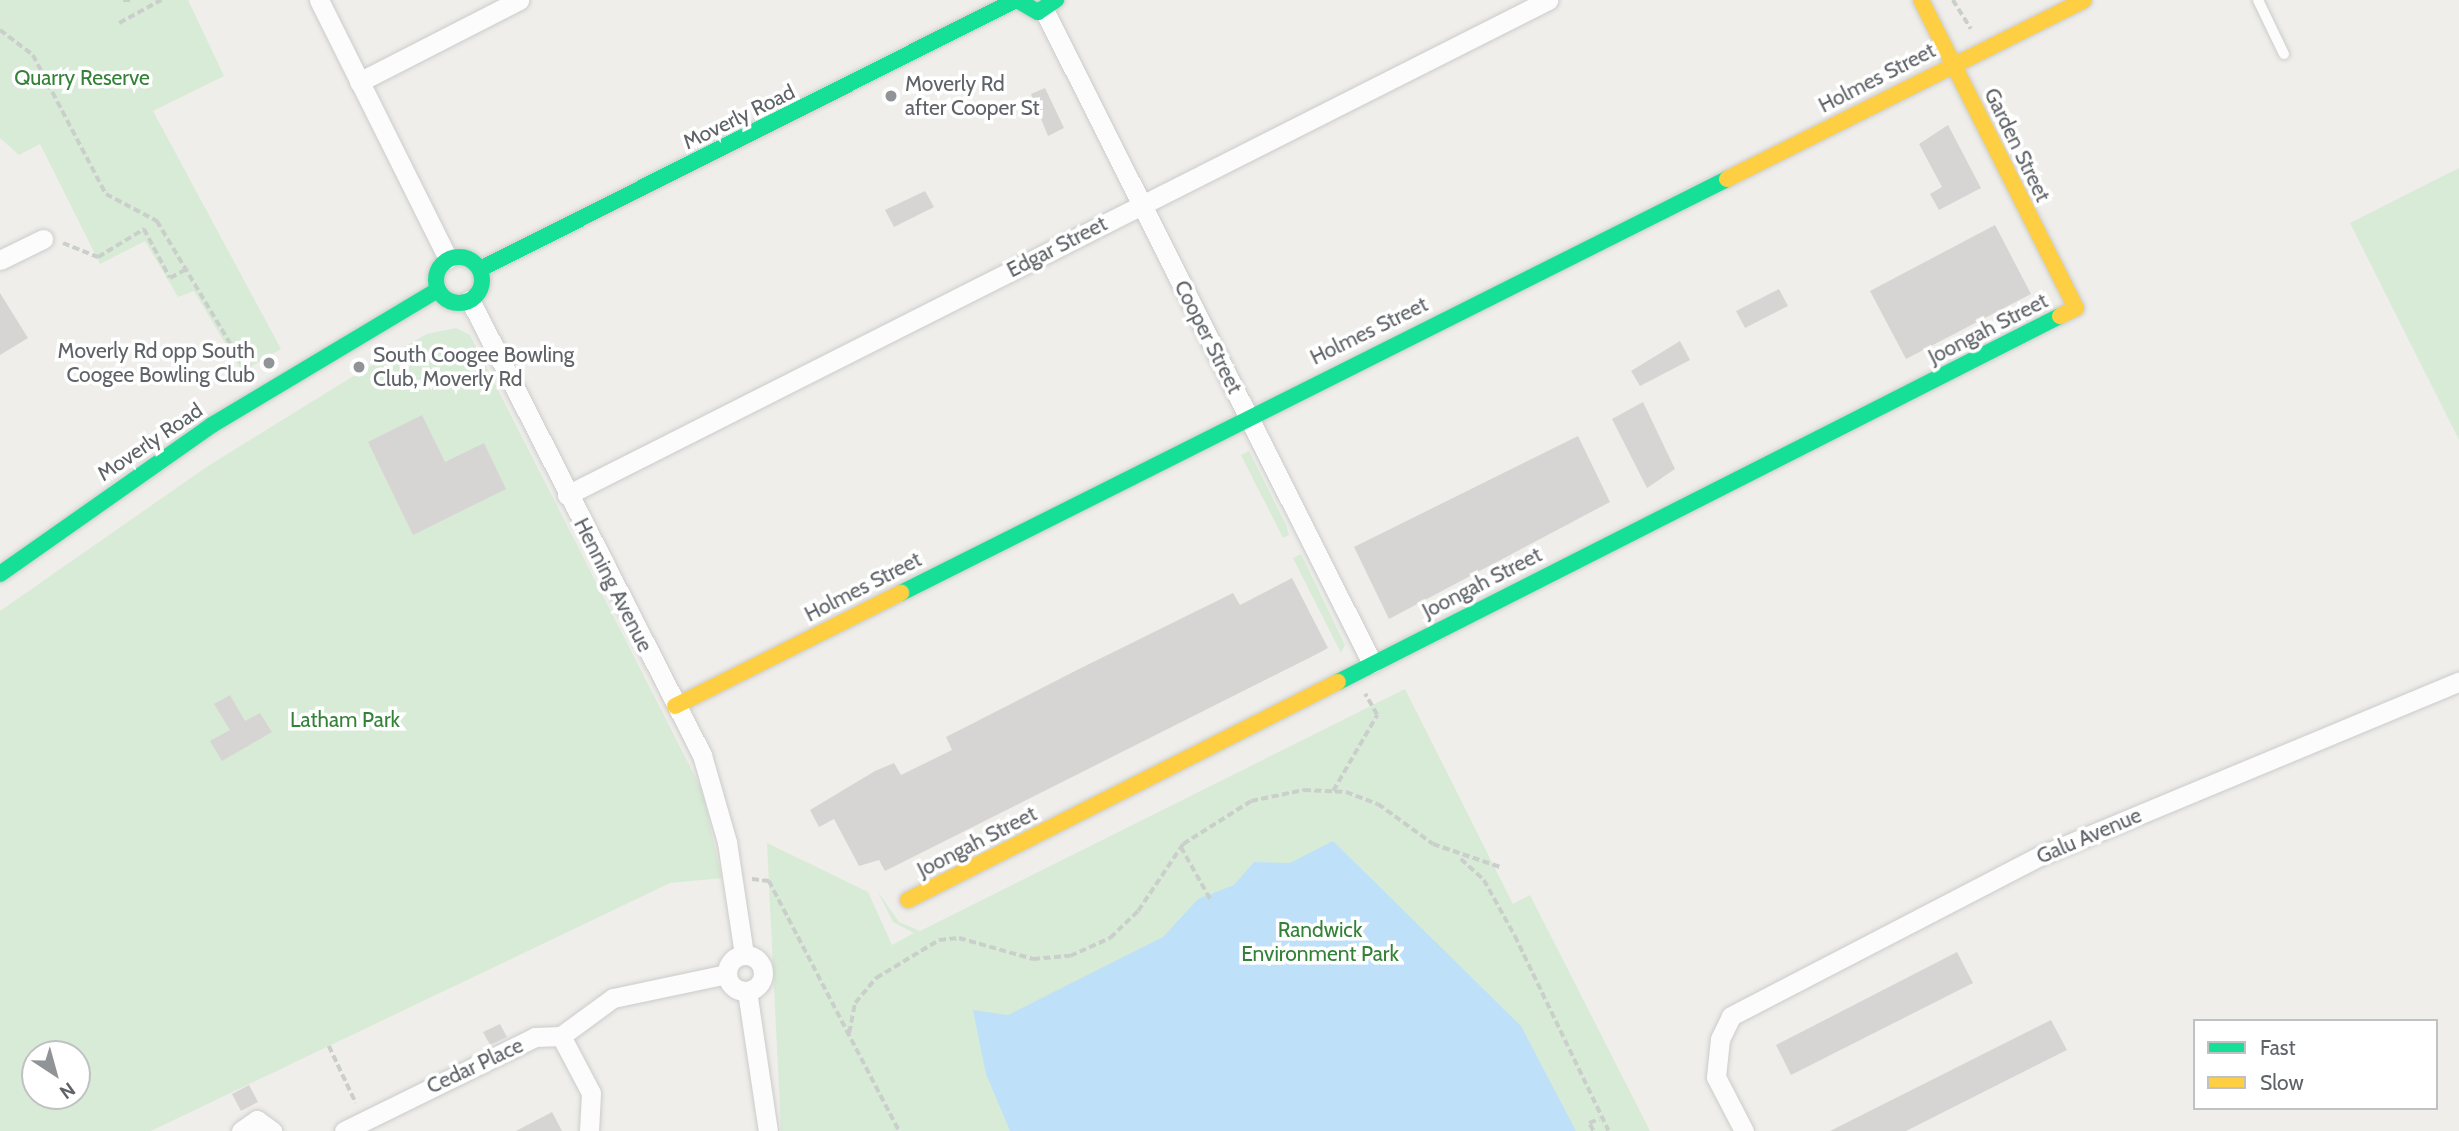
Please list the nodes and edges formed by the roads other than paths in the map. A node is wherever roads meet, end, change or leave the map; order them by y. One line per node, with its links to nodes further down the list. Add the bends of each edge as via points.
1 (319, 0): 11 (street)
2 (519, 0): 11 (street)
3 (1016, 0): 8 (street, via 1031,11); 16 (street, Moverly Road)
4 (1548, 0): 12 (street, Edgar Street)
5 (1921, 0): 10 (street, Garden Street)
6 (2084, 0): 10 (street, Holmes Street, via 1979,57)
7 (2258, 0): 9 (lane)
8 (1050, 5): 12 (street, Cooper Street)
9 (2284, 54)
10 (1952, 64): 19 (street, Garden Street); 20 (street, Holmes Street)
11 (359, 82): 14 (street)
12 (1142, 204): 20 (street, Cooper Street); 21 (street, Edgar Street)
13 (43, 239): 15 (street)
14 (448, 259): 16 (street, via 469,259); 17 (street, via 436,276)
15 (0, 260)
16 (480, 269): 18 (street, via 480,290)
17 (438, 290): 18 (street, via 456,302); 22 (street, Moverly Road, via 212,425)
18 (470, 300): 21 (street, Henning Avenue)
19 (2076, 308): 23 (street, Joongah Street)
20 (1247, 415): 23 (street, Cooper Street); 25 (street, Holmes Street)
21 (567, 495): 25 (street, Henning Avenue)
22 (0, 574)
23 (1372, 663): 26 (street, Joongah Street)
24 (2458, 685): 36 (street, Galu Avenue, via 2042,855 1731,1016 1720,1040 1716,1077)
25 (675, 706): 27 (street, Henning Avenue, via 702,755 734,877)
26 (908, 900)
27 (744, 954): 28 (street, via 729,964); 29 (street, via 757,959 764,971 760,985)
28 (727, 974): 29 (street, via 734,987); 30 (street, Cedar Place, via 613,998)
29 (747, 991): 35 (street)
30 (561, 1036): 33 (street, Cedar Place, via 535,1037); 34 (street, via 592,1093)
31 (241, 1131): 32 (street, via 257,1120)
32 (272, 1131)
33 (344, 1131)
34 (589, 1131)
35 (768, 1131)
36 (1744, 1131)

